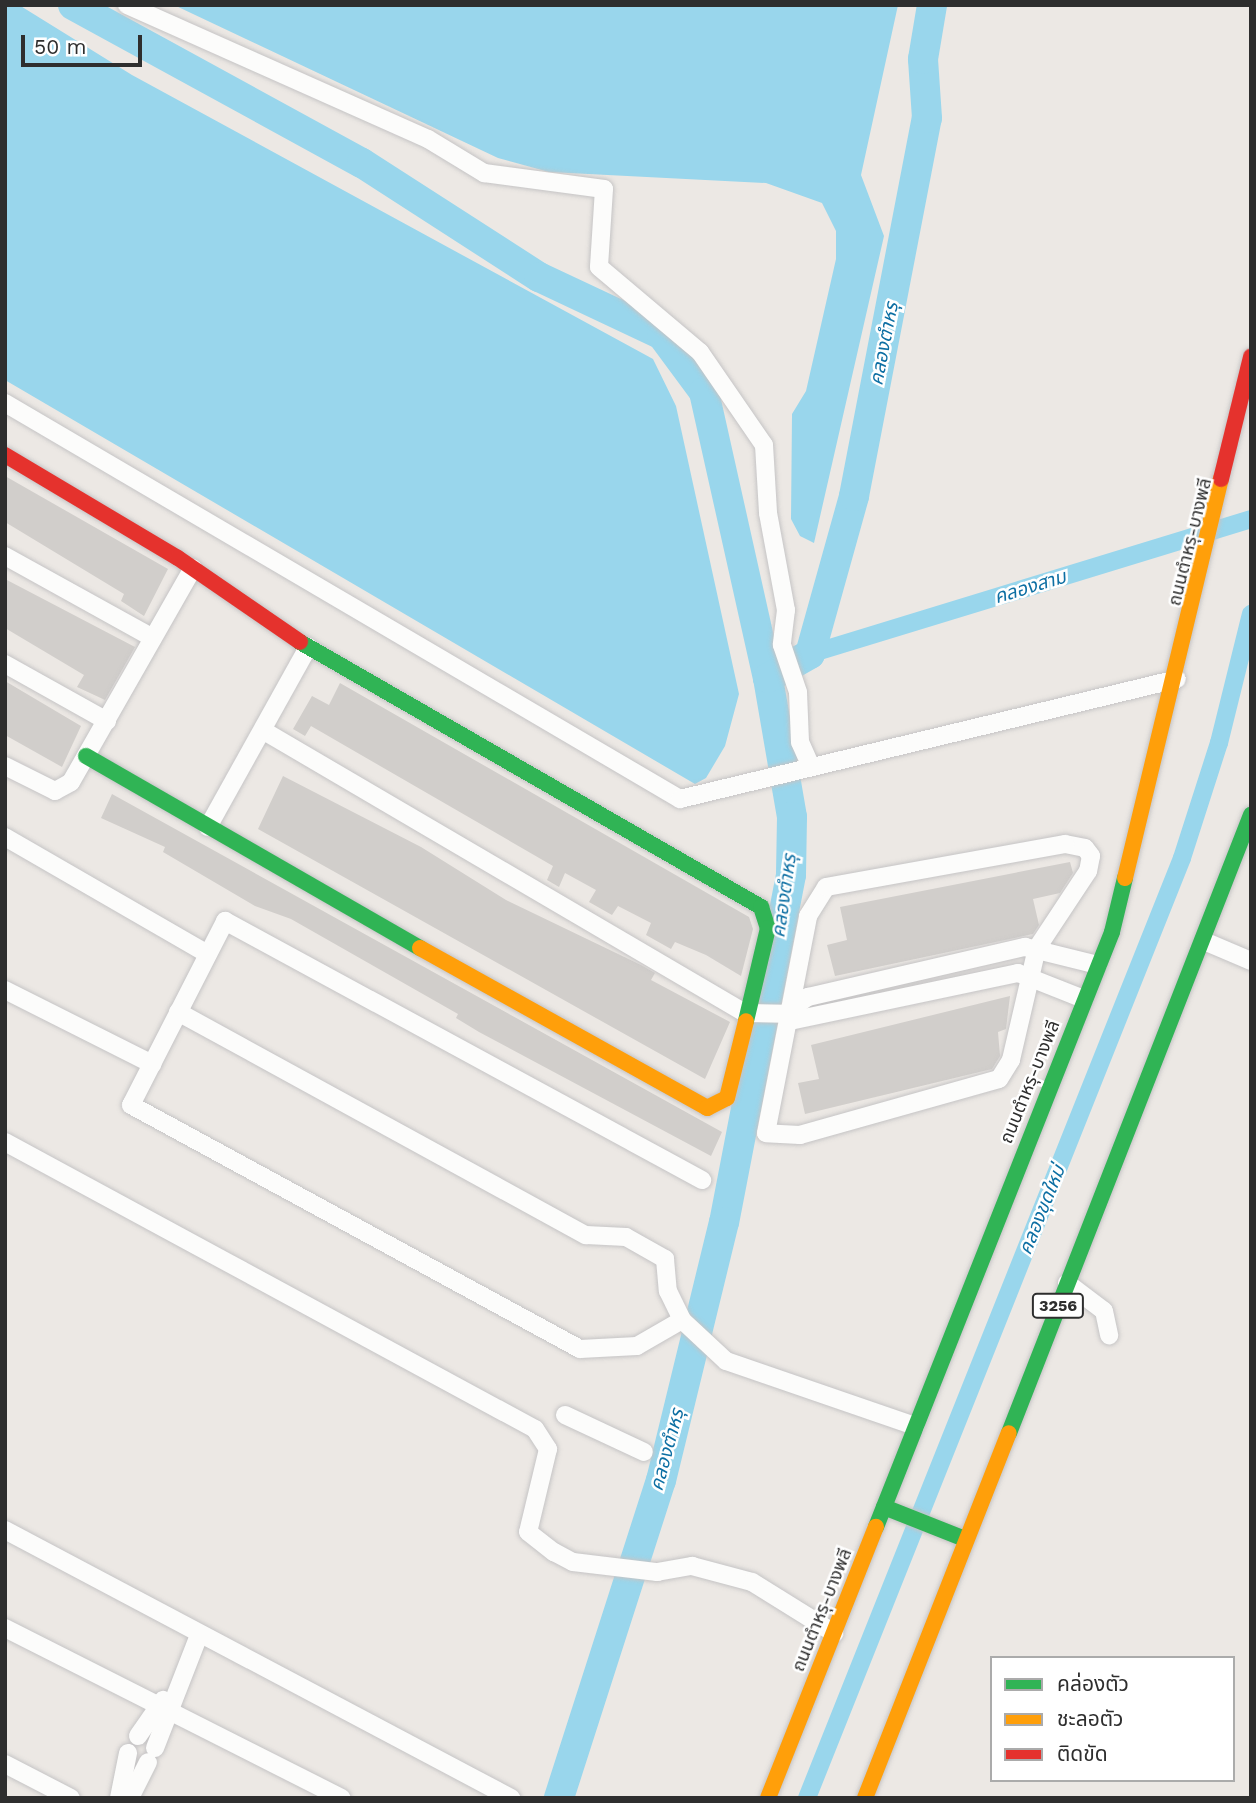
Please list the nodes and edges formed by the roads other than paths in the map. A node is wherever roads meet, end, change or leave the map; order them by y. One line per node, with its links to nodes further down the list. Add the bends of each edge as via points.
1 (127, 5): 15 (street, via 428,139 484,173 604,189 599,267 700,352 764,445 768,513 786,610 784,656 793,677)
2 (1251, 357): 10 (main road, ถนนตำหรุ-บางพลี)
3 (5, 403): 15 (street, via 680,799)
4 (5, 455): 6 (main road)
5 (5, 556): 7 (street)
6 (193, 568): 7 (street); 8 (main road)
7 (153, 638): 11 (street)
8 (308, 647): 12 (street); 28 (main road, via 761,907 768,928)
9 (5, 664): 11 (street)
10 (1177, 679): 15 (street); 23 (main road, ถนนตำหรุ-บางพลี, via 1132,866)
11 (107, 720): 13 (street)
12 (264, 731): 17 (street); 28 (street)
13 (86, 755): 14 (street, via 71,782 55,791); 17 (main road)
14 (5, 766)
15 (802, 769)
16 (1251, 815): 19 (main road, 3256)
17 (208, 827): 28 (main road, via 708,1108 732,1089)
18 (5, 837): 21 (street)
19 (1205, 941): 22 (street); 33 (main road, 3256)
20 (1037, 948): 23 (street); 24 (street); 29 (street, via 868,982); 29 (street, via 1088,871 1091,856 1085,848 1065,845 826,887 808,916)
21 (208, 954): 27 (street); 32 (street, via 225,921)
22 (1251, 961)
23 (1098, 965): 26 (main road, ถนนตำหรุ-บางพลี)
24 (1028, 974): 26 (street); 29 (street); 29 (street, via 1012,1060 999,1079 779,1137 766,1133 764,1123)
25 (5, 990): 30 (street)
26 (1084, 999): 36 (main road, ถนนตำหรุ-บางพลี)
27 (178, 1012): 30 (street); 34 (street, via 586,1235 626,1237 665,1259 668,1291)
28 (751, 1014): 29 (street)
29 (786, 1014)
30 (152, 1064): 34 (street, via 131,1105 580,1349 637,1346)
31 (5, 1142): 37 (street)
32 (702, 1180)
33 (1068, 1283): 35 (street, via 1104,1311); 41 (main road, 3256)
34 (682, 1320): 36 (street, via 726,1361)
35 (1109, 1335)
36 (915, 1426): 39 (main road, ถนนตำหรุ-บางพลี)
37 (545, 1439): 38 (street, via 569,1411); 43 (street, via 547,1459 528,1532 573,1562 646,1571 692,1566 765,1586)
38 (644, 1452)
39 (884, 1507): 41 (main road); 43 (main road, ถนนตำหรุ-บางพลี)
40 (5, 1531): 44 (street)
41 (965, 1539): 55 (main road, 3256)
42 (5, 1628): 45 (street)
43 (834, 1633): 54 (main road, ถนนตำหรุ-บางพลี)
44 (199, 1636): 45 (street); 53 (street, via 323,1694)
45 (165, 1705): 46 (street); 51 (street, via 151,1755); 52 (street)
46 (138, 1736)
47 (128, 1753): 50 (street)
48 (5, 1765): 49 (street)
49 (71, 1798)
50 (119, 1798)
51 (130, 1798)
52 (342, 1798)
53 (511, 1798)
54 (768, 1798)
55 (865, 1798)

